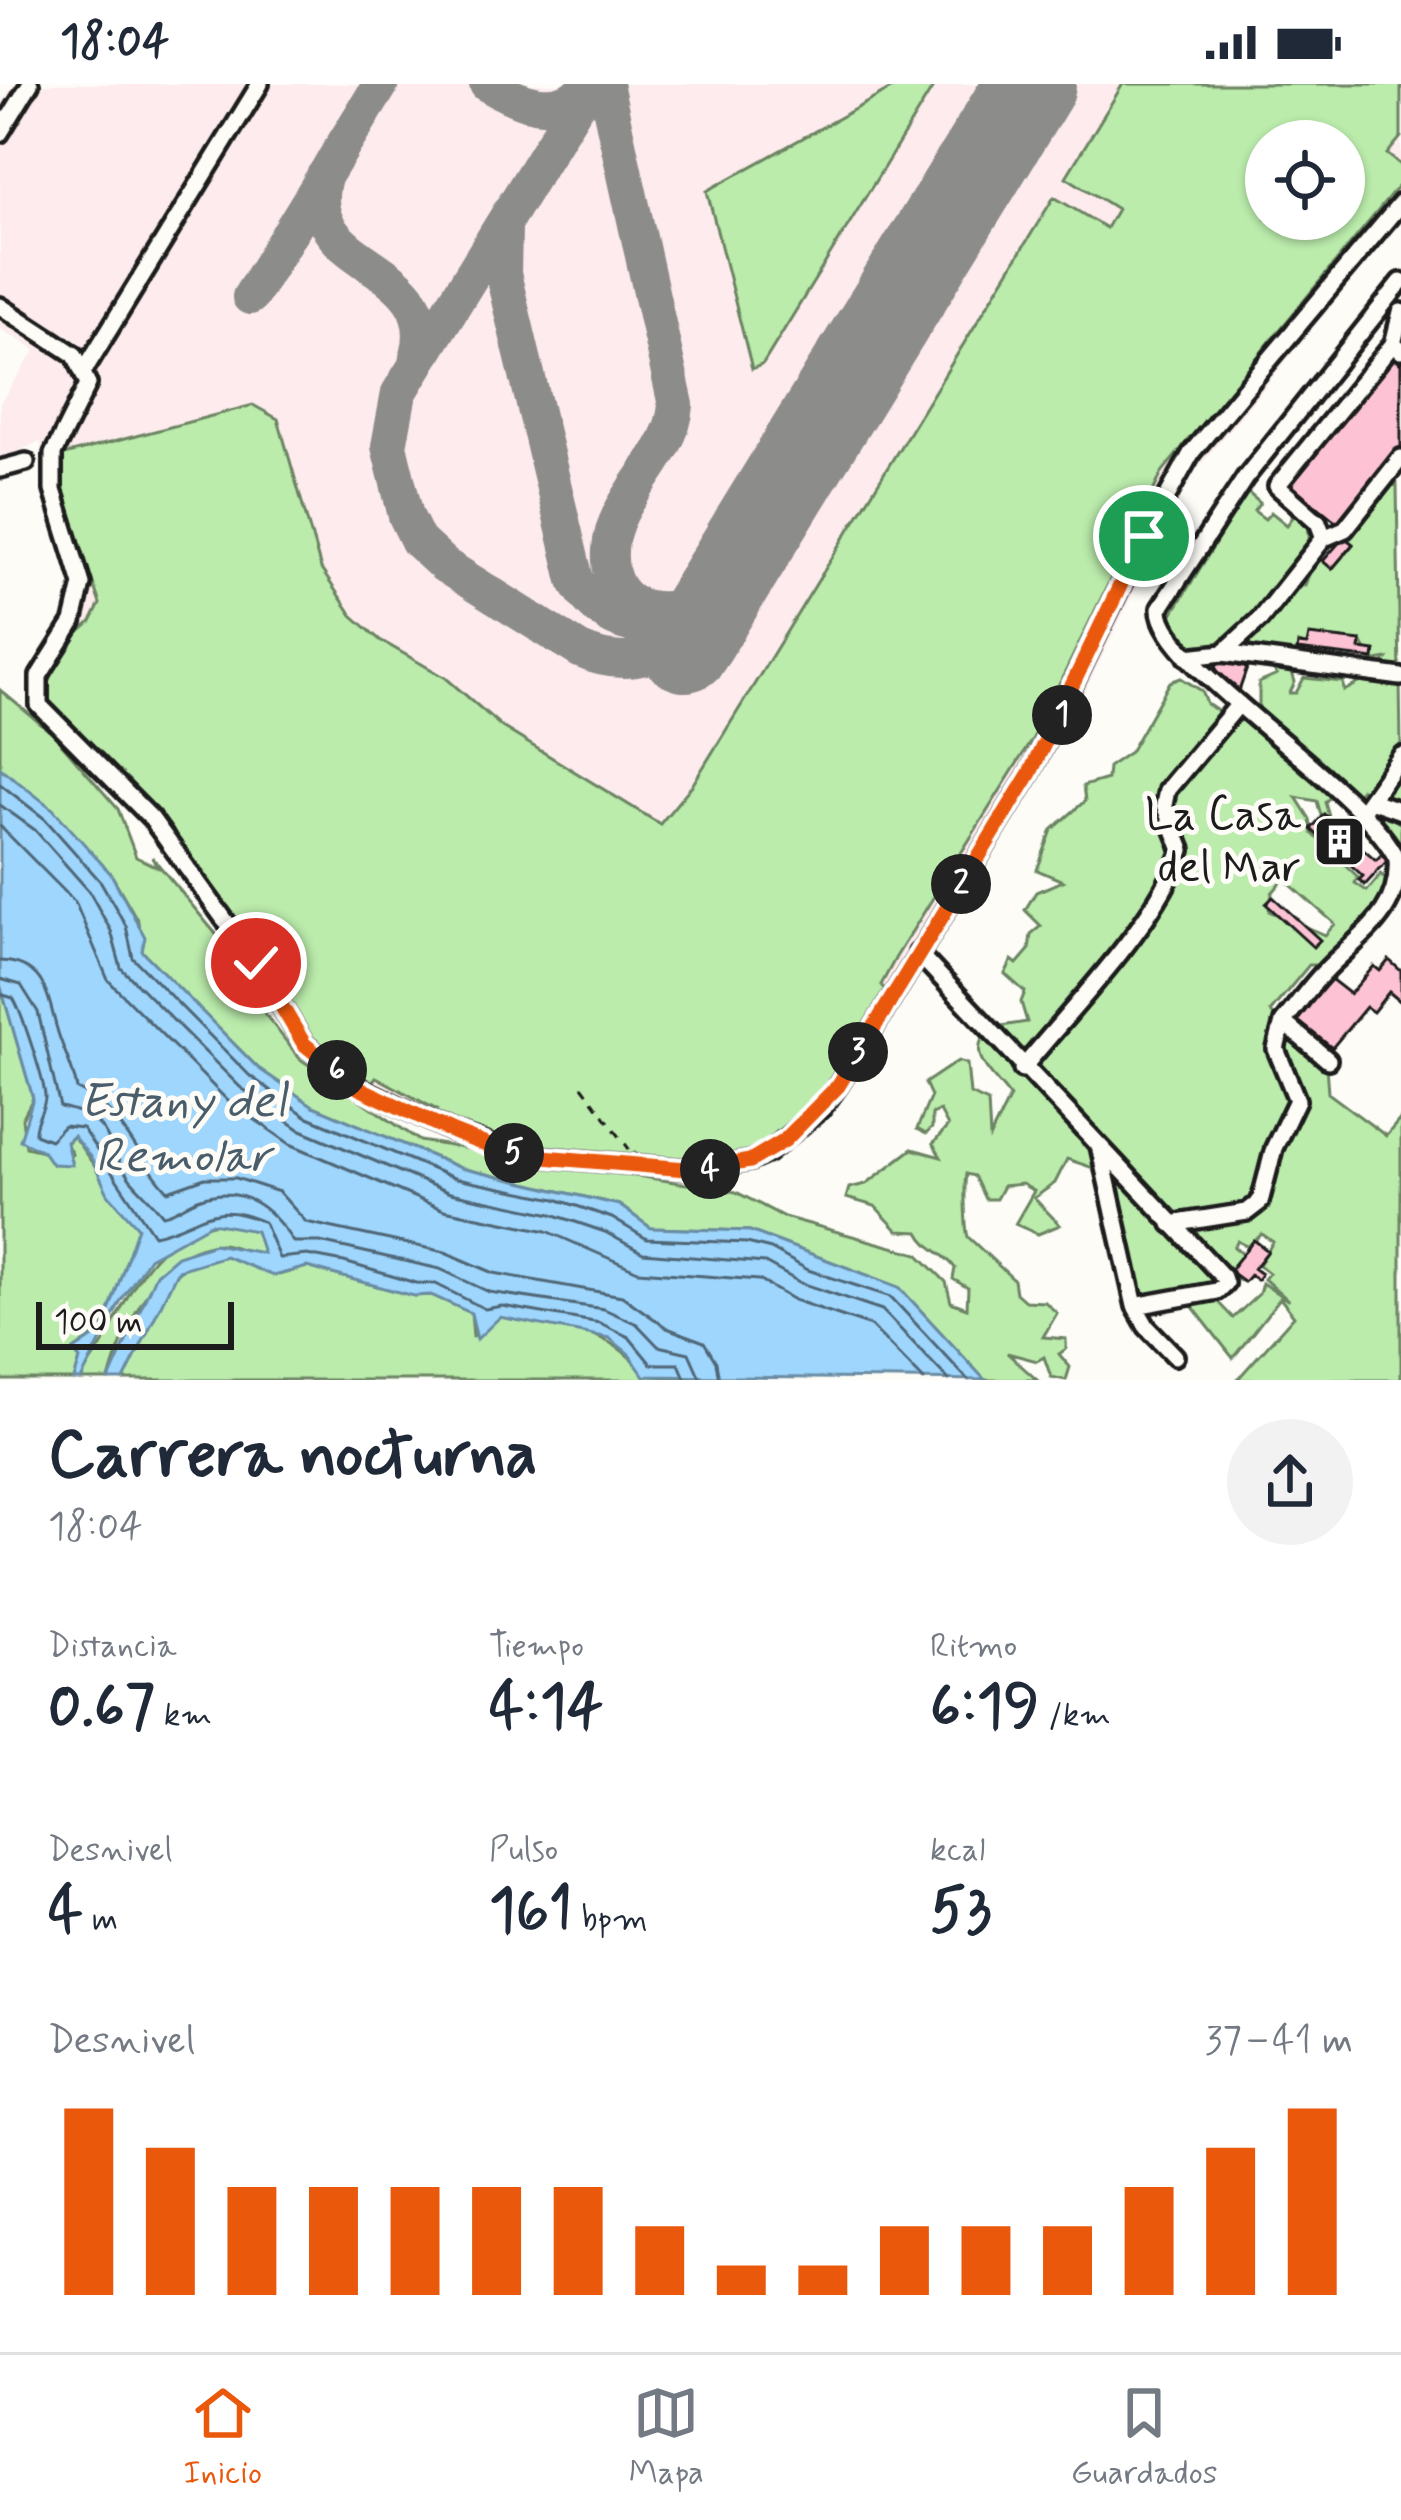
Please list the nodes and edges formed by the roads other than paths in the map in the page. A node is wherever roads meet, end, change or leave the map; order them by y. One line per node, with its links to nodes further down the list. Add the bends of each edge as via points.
1 (30, 84): 3 (lane)
2 (260, 84): 9 (lane)
3 (0, 133)
4 (1401, 203): 22 (lane, via 1192,452 1030,773)
5 (1401, 281): 15 (lane, via 1166,592 1163,630)
6 (0, 306): 9 (lane, via 62,344)
7 (1401, 312): 8 (lane)
8 (1397, 348): 13 (lane, via 1277,486 1318,521)
9 (85, 369): 22 (lane, via 86,393 62,427 51,471 82,584 73,622 39,676 39,705 151,818 304,1044 359,1088 494,1148 637,1167 726,1167 785,1140 838,1086)
10 (1401, 458): 13 (lane, via 1345,529)
11 (26, 462): 12 (lane)
12 (0, 469)
13 (1324, 538): 14 (lane)
14 (1223, 653): 15 (lane); 16 (lane)
15 (1186, 657): 17 (lane)
16 (1401, 677)
17 (1239, 704): 21 (lane, via 1317,766); 25 (lane, via 1167,790 1164,805 1182,850 1154,903)
18 (1401, 756): 19 (lane)
19 (1370, 800): 20 (lane); 21 (lane)
20 (1397, 812)
21 (1359, 815): 23 (lane, via 1397,859 1394,898)
22 (918, 953): 25 (lane)
23 (1283, 1022): 24 (lane); 27 (lane, via 1276,1049 1297,1100 1261,1202 1247,1212)
24 (1328, 1060)
25 (1022, 1069): 26 (lane)
26 (1100, 1150): 27 (lane); 28 (lane)
27 (1172, 1224): 28 (lane, via 1225,1283 1201,1296)
28 (1135, 1306): 29 (lane)
29 (1175, 1355)

